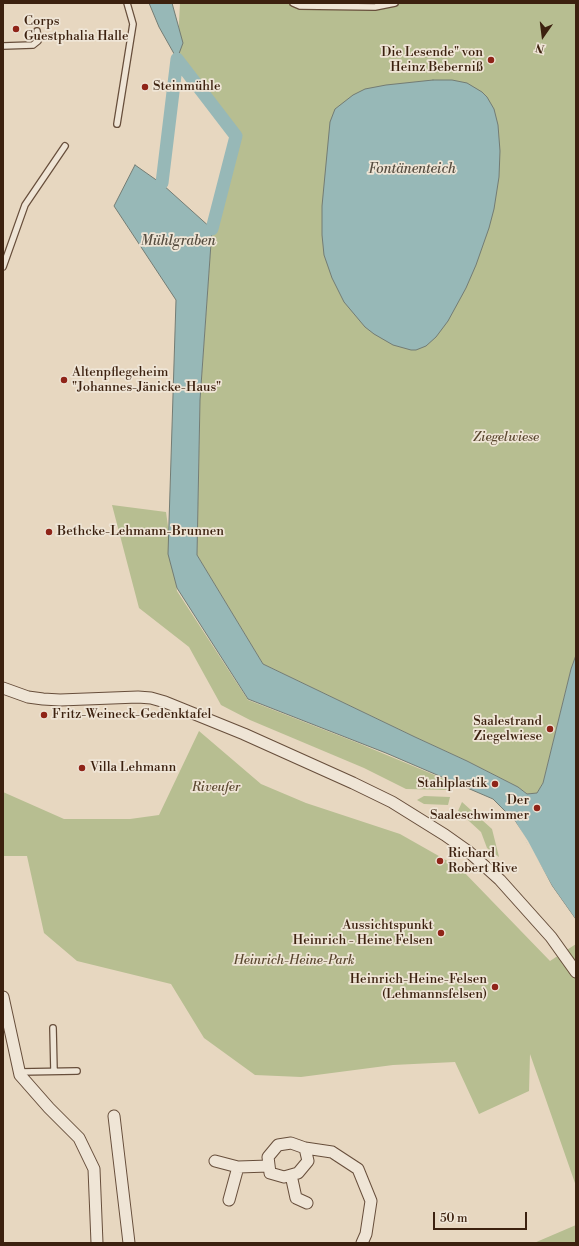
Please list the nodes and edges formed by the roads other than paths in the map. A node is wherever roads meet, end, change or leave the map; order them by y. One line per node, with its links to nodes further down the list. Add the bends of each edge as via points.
1 (127, 3): 6 (lane, via 133,24)
2 (293, 3): 3 (lane, via 300,6 375,7)
3 (394, 3)
4 (37, 31): 5 (lane, via 38,42 33,45)
5 (3, 46)
6 (117, 124)
7 (65, 146): 8 (lane, via 25,205)
8 (3, 267)
9 (3, 688): 10 (street, via 28,697 43,699 138,697 165,702 244,734 392,802 445,834 500,880 551,936)
10 (576, 972)
11 (3, 997): 14 (street)
12 (53, 1028): 15 (lane)
13 (77, 1071): 15 (lane)
14 (19, 1072): 15 (lane); 24 (street, via 49,1108 79,1138 94,1169)
15 (54, 1072)
16 (114, 1116): 25 (street)
17 (305, 1148): 19 (street, via 292,1143 278,1145 268,1157); 21 (street, via 308,1161 298,1173); 26 (street, via 332,1152 358,1168 371,1201 366,1234)
18 (215, 1160): 20 (street)
19 (269, 1166): 20 (street); 21 (street, via 270,1173 284,1178)
20 (238, 1167): 22 (street)
21 (291, 1175): 23 (street, via 296,1198)
22 (229, 1200)
23 (307, 1203)
24 (97, 1243)
25 (129, 1243)
26 (362, 1243)

